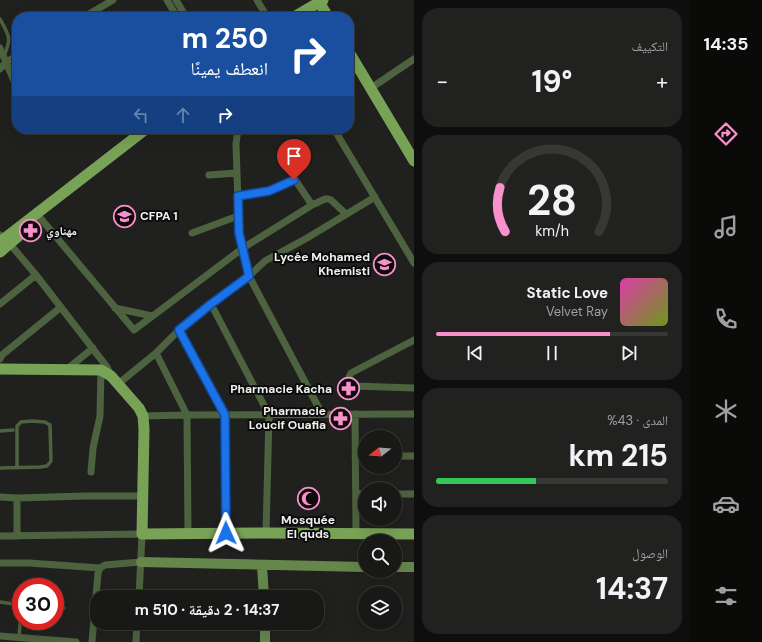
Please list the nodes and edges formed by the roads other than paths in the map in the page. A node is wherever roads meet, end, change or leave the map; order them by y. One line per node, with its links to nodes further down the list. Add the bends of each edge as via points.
1 (114, 0): 6 (street)
2 (167, 0): 8 (street)
3 (176, 0): 9 (street)
4 (257, 0): 10 (street)
5 (320, 1): 11 (main road); 12 (main road)
6 (102, 3): 7 (street)
7 (90, 12)
8 (174, 12)
9 (183, 12)
10 (264, 12)
11 (302, 12)
12 (326, 12)
13 (0, 19): 17 (lane, via 9,40)
14 (0, 48): 17 (street)
15 (414, 59): 20 (street)
16 (354, 60): 20 (main road)
17 (3, 61): 18 (street); 19 (street)
18 (0, 69)
19 (12, 78)
20 (371, 88): 24 (main road)
21 (140, 134): 30 (main road)
22 (237, 134): 25 (street)
23 (337, 134): 28 (street)
24 (414, 161)
25 (237, 173): 26 (street); 27 (street)
26 (209, 175)
27 (238, 196): 29 (street, via 269,191 294,180); 32 (street)
28 (375, 197): 31 (street); 37 (street)
29 (312, 204): 31 (street, via 325,198 331,200); 35 (street)
30 (37, 214): 34 (main road); 43 (street)
31 (346, 214): 39 (street, via 265,261)
32 (238, 216): 33 (street); 35 (street)
33 (192, 233)
34 (4, 240): 36 (main road); 38 (street)
35 (243, 248): 39 (street); 44 (street)
36 (0, 252)
37 (414, 263)
38 (36, 275): 40 (street); 42 (street)
39 (249, 276): 41 (street); 55 (street)
40 (0, 304)
41 (211, 304): 45 (street); 60 (street)
42 (61, 307): 47 (street); 49 (street)
43 (115, 308): 44 (street); 44 (street, via 134,330)
44 (152, 316)
45 (179, 330): 48 (street); 59 (street)
46 (414, 340): 54 (street, via 348,376 350,385 354,386)
47 (93, 348): 51 (street); 53 (street)
48 (156, 353): 53 (street); 58 (street)
49 (0, 359)
50 (0, 369): 51 (main road)
51 (66, 370): 52 (main road)
52 (101, 370): 53 (main road); 69 (street, via 100,416)
53 (114, 380): 61 (main road)
54 (414, 388)
55 (322, 414): 56 (street); 60 (street)
56 (355, 414): 57 (street); 64 (street)
57 (414, 414)
58 (187, 415): 59 (street); 61 (street); 76 (street)
59 (225, 415): 60 (street); 77 (street)
60 (269, 415): 78 (street)
61 (143, 416): 73 (main road)
62 (0, 430): 63 (lane)
63 (13, 430)
64 (355, 456): 70 (street)
65 (402, 456): 66 (street)
66 (414, 456)
67 (17, 467): 67 (lane, via 17,426 21,422 32,421 50,425 51,462 47,466); 68 (lane)
68 (0, 468)
69 (91, 472)
70 (356, 494): 79 (street)
71 (402, 494): 72 (street)
72 (414, 494)
73 (143, 496): 75 (street); 80 (main road)
74 (0, 497): 75 (street)
75 (18, 498): 83 (street)
76 (188, 533): 77 (main road); 80 (main road)
77 (226, 533): 78 (main road)
78 (266, 533): 79 (main road)
79 (356, 533): 81 (main road)
80 (142, 534): 83 (street); 84 (street)
81 (414, 534)
82 (0, 536): 83 (street)
83 (17, 536)
84 (141, 562): 86 (street); 90 (street, via 105,565); 91 (street)
85 (0, 563): 90 (street)
86 (262, 566): 87 (street); 92 (street)
87 (358, 567)
88 (402, 567): 89 (street)
89 (414, 567)
90 (100, 568): 101 (street)
91 (139, 590)
92 (264, 590)
93 (0, 602): 94 (lane)
94 (12, 604)
95 (20, 630): 99 (lane)
96 (137, 630): 102 (street)
97 (265, 630): 103 (street)
98 (0, 636): 99 (street)
99 (19, 640): 100 (street)
100 (76, 642)
101 (92, 642)
102 (136, 642)
103 (265, 642)

